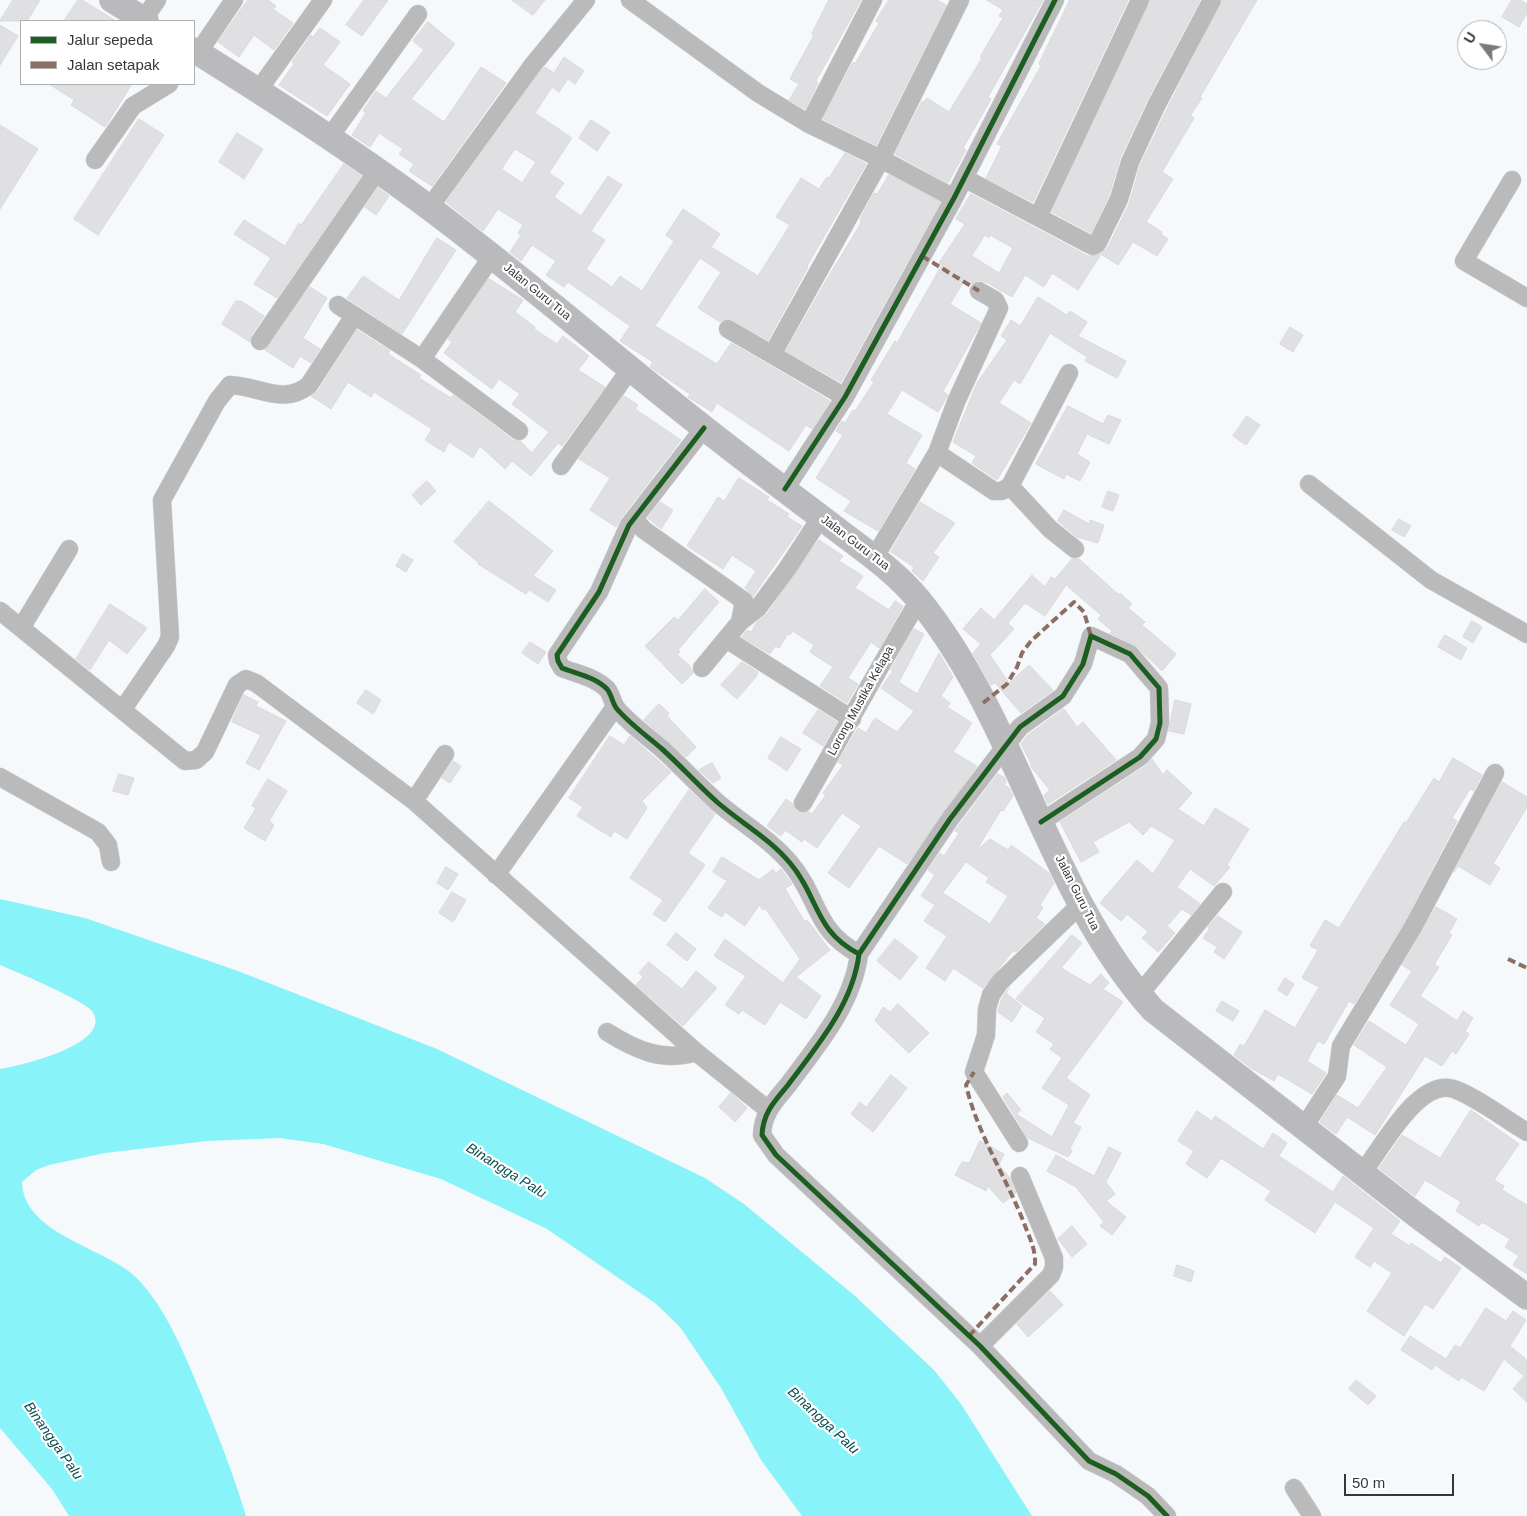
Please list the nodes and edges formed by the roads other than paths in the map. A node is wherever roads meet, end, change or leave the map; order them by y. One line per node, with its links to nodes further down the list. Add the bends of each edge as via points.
1 (112, 0): 11 (main road)
2 (234, 0): 13 (street)
3 (586, 0): 24 (street, via 532,66)
4 (630, 0): 16 (street, via 758,93)
5 (873, 0): 16 (street)
6 (960, 0): 18 (street)
7 (1055, 0): 21 (street)
8 (1140, 0): 25 (street)
9 (1212, 0): 25 (street, via 1157,104 1098,244 1086,243)
10 (319, 1): 15 (street)
11 (148, 14)
12 (418, 14): 17 (street)
13 (197, 56): 15 (main road, Jalan Guru Tua)
14 (167, 85): 19 (street, via 133,106)
15 (257, 92): 17 (main road, Jalan Guru Tua)
16 (808, 124): 18 (street)
17 (329, 138): 20 (main road, Jalan Guru Tua)
18 (881, 158): 23 (street); 33 (street)
19 (95, 160)
20 (377, 171): 24 (main road, Jalan Guru Tua); 32 (street)
21 (964, 178): 23 (street); 25 (street)
22 (1512, 180): 28 (street, via 1464,261)
23 (954, 198): 37 (street)
24 (429, 208): 26 (main road, Jalan Guru Tua)
25 (1038, 218)
26 (492, 256): 34 (street); 35 (main road, Jalan Guru Tua)
27 (978, 291): 40 (street, via 996,300 999,308)
28 (1527, 298)
29 (338, 305): 30 (street)
30 (354, 316): 34 (street); 58 (street, via 309,385 299,393 280,395 230,385 217,401 162,500 170,637)
31 (728, 329): 33 (street)
32 (260, 341)
33 (773, 353): 37 (street)
34 (422, 359): 39 (street)
35 (631, 368): 38 (main road, Jalan Guru Tua); 41 (street)
36 (1069, 373): 43 (street)
37 (845, 397): 44 (street)
38 (704, 428): 44 (main road, Jalan Guru Tua); 46 (street)
39 (519, 432)
40 (937, 452): 43 (street, via 994,491); 49 (street)
41 (561, 466)
42 (1308, 484): 54 (street, via 1431,580)
43 (1010, 486): 48 (street, via 1050,529)
44 (785, 489): 45 (main road, Jalan Guru Tua)
45 (821, 517): 49 (main road, Jalan Guru Tua); 52 (street, via 758,608)
46 (634, 519): 52 (street, via 644,530 744,601); 57 (street, via 623,536 599,592 557,655 562,668 583,674 606,688)
47 (70, 549): 53 (street)
48 (1075, 549)
49 (874, 558): 50 (main road, Jalan Guru Tua, via 896,574)
50 (919, 600): 59 (street, Lorong Mustika Kelapa); 60 (main road, Jalan Guru Tua, via 944,633)
51 (0, 612): 53 (street)
52 (740, 622): 55 (street)
53 (21, 628): 58 (street)
54 (1527, 634)
55 (726, 639): 56 (street); 59 (street)
56 (702, 668)
57 (615, 707): 68 (street); 71 (street, via 717,802 767,840 789,862 831,934)
58 (123, 710): 64 (street, via 185,761 196,760 204,752 237,685 240,681 249,680)
59 (852, 719): 65 (street, Lorong Mustika Kelapa)
60 (1004, 747): 66 (main road, Jalan Guru Tua); 66 (street, via 1020,727 1064,696 1083,664 1091,636 1130,654 1159,688 1161,716 1156,739 1140,757); 71 (street, via 950,819)
61 (445, 754): 64 (street)
62 (1495, 773): 76 (street, via 1413,927 1341,1046 1337,1076)
63 (0, 777): 67 (street, via 98,832 108,845)
64 (414, 800): 68 (street)
65 (803, 803)
66 (1041, 822): 70 (main road, Jalan Guru Tua)
67 (111, 862)
68 (496, 875): 74 (street)
69 (1223, 892): 72 (street)
70 (1081, 904): 72 (main road, Jalan Guru Tua, via 1118,967); 78 (street, via 1000,982 988,1002 986,1035 974,1072)
71 (859, 954): 75 (street, via 852,990 833,1021)
72 (1139, 995): 76 (main road, Jalan Guru Tua, via 1152,1010)
73 (607, 1032): 74 (street, via 634,1049 657,1055)
74 (696, 1052): 75 (street)
75 (767, 1109): 82 (street, via 762,1135 776,1155)
76 (1304, 1126): 79 (main road, Jalan Guru Tua)
77 (1527, 1132): 79 (street, via 1467,1096 1441,1088 1419,1098)
78 (1019, 1143)
79 (1362, 1173): 81 (main road, Jalan Guru Tua)
80 (1020, 1176): 82 (street, via 1054,1258 1054,1267 1051,1275)
81 (1527, 1297)
82 (980, 1346): 84 (street, via 1089,1461 1116,1474 1148,1496)
83 (1294, 1488): 85 (street)
84 (1168, 1516)
85 (1312, 1516)

